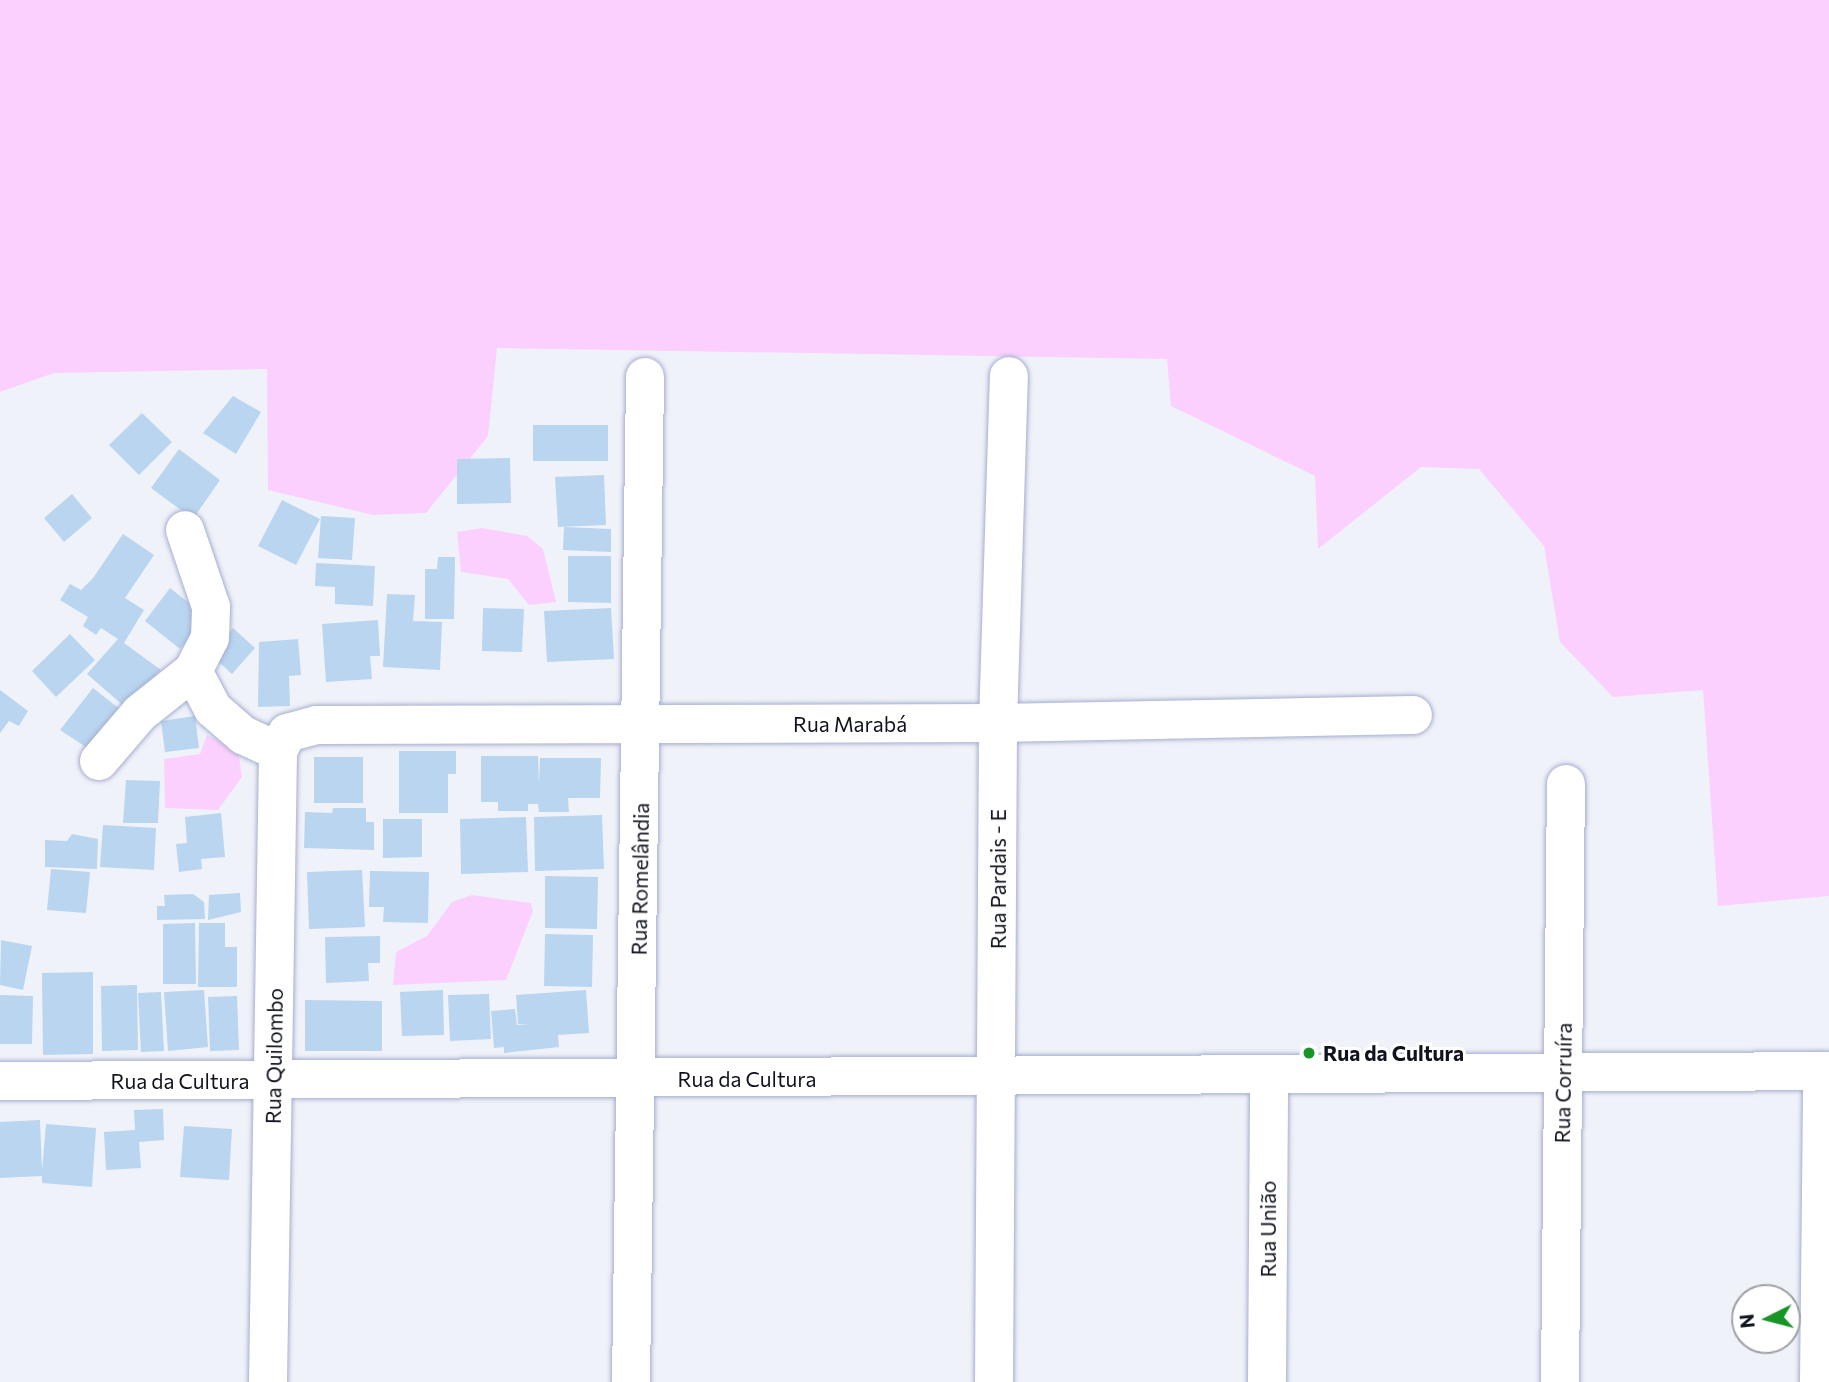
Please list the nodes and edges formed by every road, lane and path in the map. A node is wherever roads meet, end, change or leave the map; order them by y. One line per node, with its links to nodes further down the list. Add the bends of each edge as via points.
1 (1009, 376): 6 (street, Rua Pardais - E)
2 (645, 377): 7 (street, Rua Romelândia)
3 (185, 530): 4 (street, via 211,607 210,638)
4 (193, 671): 8 (street, via 213,709 243,735); 9 (street, via 140,713)
5 (1413, 715): 6 (street, Rua Marabá)
6 (998, 723): 7 (street, Rua Marabá); 14 (street, Rua Pardais - E)
7 (642, 726): 8 (street, Rua Marabá, via 317,725); 15 (street, Rua Romelândia)
8 (283, 742): 16 (street, Rua Quilombo)
9 (99, 761)
10 (1566, 784): 12 (street, Rua Corruíra)
11 (1825, 1071): 12 (street, Rua da Cultura); 23 (street)
12 (1564, 1076): 13 (street, Rua da Cultura); 22 (street, Rua Corruíra)
13 (1269, 1077): 14 (street, Rua da Cultura); 21 (street, Rua União)
14 (997, 1078): 15 (street, Rua da Cultura); 20 (street, Rua Pardais - E)
15 (637, 1079): 16 (street, Rua da Cultura); 19 (street, Rua Romelândia)
16 (274, 1080): 17 (street, Rua da Cultura); 18 (street, Rua Quilombo)
17 (0, 1082)
18 (268, 1382)
19 (631, 1382)
20 (994, 1382)
21 (1267, 1382)
22 (1560, 1382)
23 (1819, 1382)

